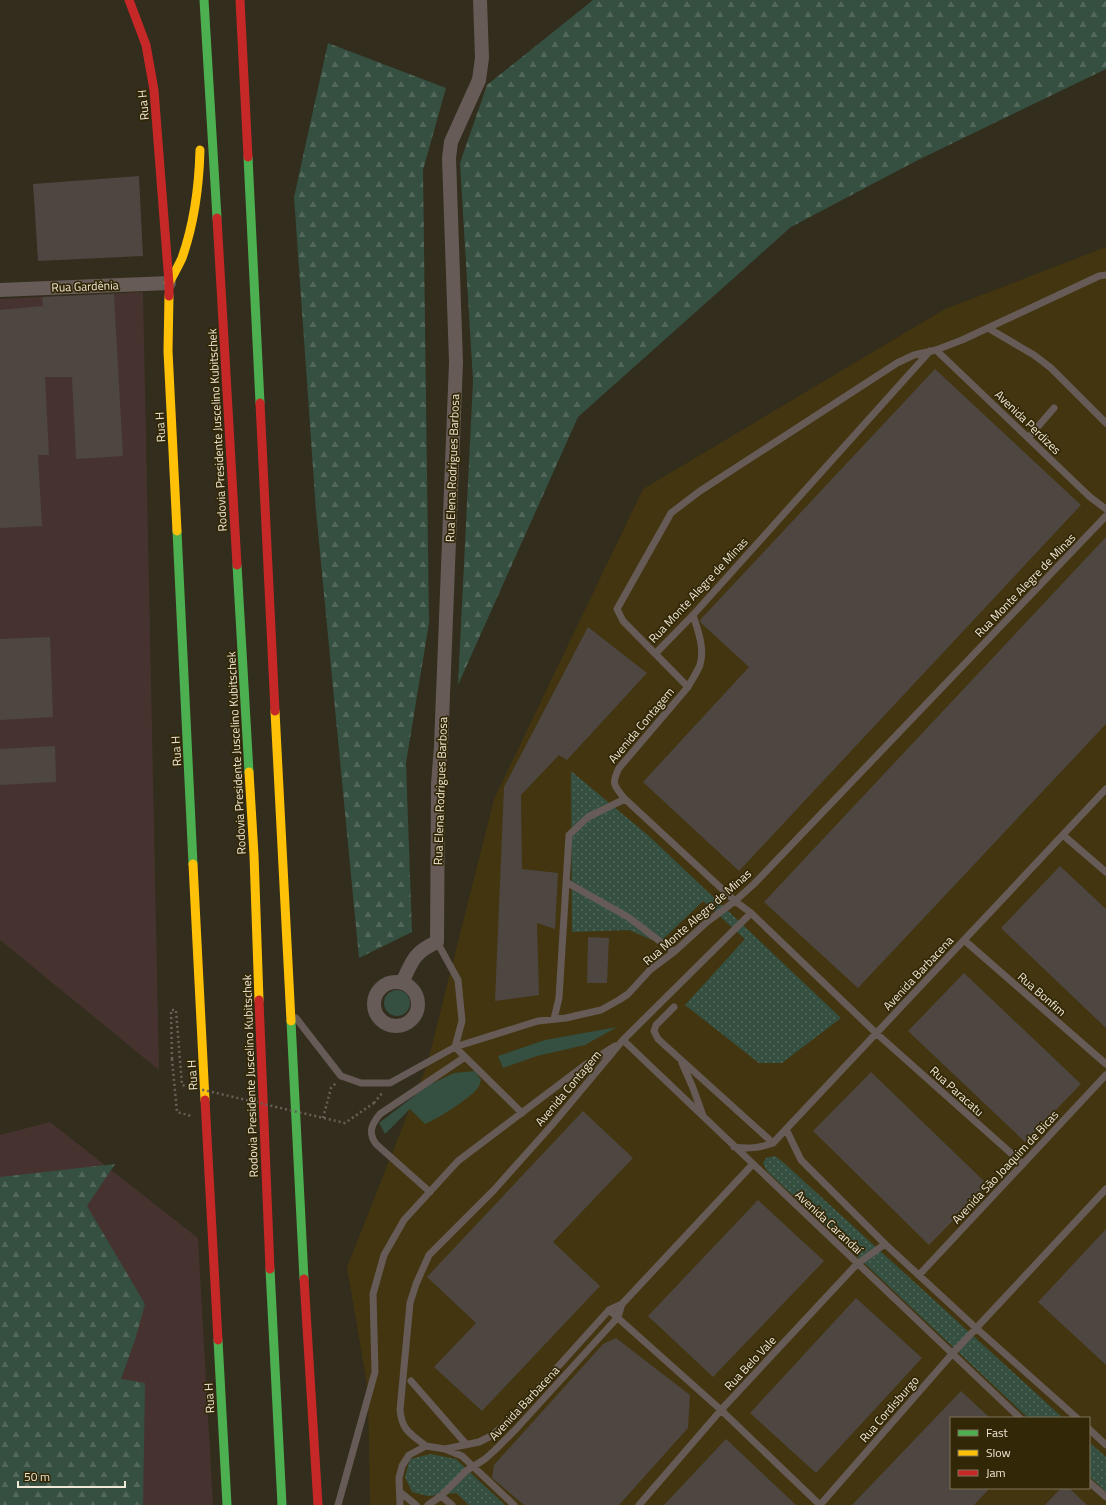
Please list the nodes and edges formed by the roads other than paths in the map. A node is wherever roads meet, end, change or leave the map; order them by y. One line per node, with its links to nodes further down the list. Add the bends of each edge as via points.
1 (129, 0): 11 (main road, Rua H, via 146,44 154,90)
2 (204, 0): 7 (main road, Rodovia Presidente Juscelino Kubitschek)
3 (240, 0): 6 (main road)
4 (480, 0): 31 (street, Rua Elena Rodrigues Barbosa, via 482,58 479,80 451,142 449,158 456,362 438,784)
5 (249, 7): 6 (main road)
6 (243, 50): 35 (main road)
7 (207, 55): 8 (main road); 76 (main road, Rodovia Presidente Juscelino Kubitschek, via 254,855 269,1259)
8 (201, 118)
9 (200, 140): 11 (main road, via 199,176 191,228 181,260)
10 (1106, 275): 13 (lane, Rua Monte Alegre de Minas)
11 (169, 283): 12 (street, Rua Gardênia); 75 (main road, Rua H, via 168,351)
12 (0, 290)
13 (988, 328): 14 (lane, Rua Monte Alegre de Minas); 16 (lane, via 1051,368)
14 (933, 350): 17 (lane, Avenida Perdizes); 20 (lane, Rua Monte Alegre de Minas); 21 (lane, Rua Monte Alegre de Minas, via 898,363 700,491 672,513 617,609 623,621)
15 (1054, 408): 17 (lane)
16 (1106, 423)
17 (1028, 438): 18 (lane, Avenida Perdizes)
18 (1106, 509)
19 (1106, 516): 28 (lane, Rua Monte Alegre de Minas)
20 (693, 615): 21 (lane, Rua Monte Alegre de Minas); 22 (lane, Avenida Contagem, via 702,653 699,666)
21 (656, 653): 22 (lane, Avenida Contagem)
22 (688, 687): 24 (lane, Avenida Contagem, via 619,768 613,779 616,788)
23 (1106, 789): 25 (lane, Avenida Barbacena)
24 (625, 799): 27 (lane, via 588,817 569,835); 28 (lane, Avenida Contagem)
25 (1063, 835): 26 (lane); 30 (lane, Avenida Barbacena)
26 (1106, 872)
27 (566, 882): 32 (lane, via 628,918); 36 (lane, via 559,998)
28 (735, 901): 29 (lane, Avenida Contagem); 32 (lane, Rua Monte Alegre de Minas)
29 (751, 913): 37 (lane, Rua Paracatu); 38 (lane, Avenida Contagem)
30 (964, 940): 37 (lane, Avenida Barbacena); 42 (lane, Rua Bonfim)
31 (437, 942): 33 (street, via 414,957); 39 (lane, Rua Elena Rodrigues Barbosa, via 458,980 462,1021)
32 (674, 952): 36 (lane, Rua Monte Alegre de Minas, via 650,970 619,1000 601,1010)
33 (402, 983)
34 (674, 1007): 41 (lane, via 656,1025 654,1031 658,1039)
35 (290, 1010): 39 (lane, via 342,1076 361,1083 390,1083); 77 (main road)
36 (554, 1019): 39 (lane, Rua Monte Alegre de Minas, via 538,1021)
37 (876, 1033): 46 (lane, Avenida Barbacena); 49 (lane, Rua Paracatu)
38 (623, 1040): 44 (lane); 45 (lane, Avenida Carandaí); 68 (lane, Avenida Contagem, via 494,1190 429,1256 410,1303 400,1410 405,1429)
39 (455, 1047): 40 (lane)
40 (465, 1057): 44 (lane); 52 (lane, via 380,1114 371,1129 371,1138 376,1144)
41 (680, 1059): 45 (lane); 47 (lane)
42 (1106, 1064)
43 (1106, 1075): 49 (lane, Avenida São Joaquim de Bicas)
44 (522, 1113): 52 (lane, via 458,1161)
45 (703, 1118): 48 (lane, Avenida Carandaí)
46 (786, 1129): 47 (lane, Avenida Barbacena); 53 (lane, Avenida Carandaí, via 801,1160)
47 (773, 1143): 48 (lane, via 758,1148)
48 (734, 1147): 50 (lane, Avenida Carandaí)
49 (1023, 1164): 55 (lane, Avenida São Joaquim de Bicas)
50 (752, 1165): 54 (lane, Avenida Carandaí); 56 (lane, Avenida Barbacena)
51 (1106, 1189): 59 (lane)
52 (430, 1192): 78 (lane, via 404,1220 384,1255 372,1294 374,1372)
53 (885, 1244): 54 (lane, Rua Belo Vale); 55 (lane, Avenida Carandaí)
54 (858, 1264): 60 (lane, Avenida Carandaí); 62 (lane, Rua Belo Vale)
55 (919, 1275): 59 (lane, Avenida Carandaí)
56 (622, 1304): 57 (lane, Avenida Barbacena); 58 (lane, Avenida Barbacena)
57 (609, 1310): 58 (lane); 66 (lane, Avenida Barbacena, via 509,1421 489,1438)
58 (618, 1317): 62 (lane); 70 (lane, Avenida Barbacena, via 516,1429 485,1459)
59 (976, 1328): 60 (lane, Rua Cordisburgo); 64 (lane, Avenida Carandaí)
60 (952, 1354): 63 (lane, Avenida Carandaí); 85 (lane, Rua Cordisburgo)
61 (411, 1381): 66 (lane)
62 (721, 1410): 84 (lane, Rua Belo Vale); 85 (lane)
63 (1019, 1417)
64 (1076, 1417)
65 (1090, 1430): 67 (lane)
66 (466, 1444): 69 (lane)
67 (1106, 1445)
68 (426, 1446): 69 (lane); 72 (lane, via 409,1455 402,1466 399,1478)
69 (445, 1449): 70 (lane, via 462,1456)
70 (472, 1467): 73 (lane, Avenida Barbacena); 83 (lane)
71 (1090, 1483): 74 (lane)
72 (400, 1492): 79 (lane); 80 (lane)
73 (442, 1496): 81 (lane, Avenida Barbacena); 82 (lane)
74 (1106, 1497)
75 (227, 1505)
76 (282, 1505)
77 (318, 1505)
78 (338, 1505)
79 (400, 1505)
80 (416, 1505)
81 (428, 1505)
82 (452, 1505)
83 (514, 1505)
84 (639, 1505)
85 (820, 1505)

